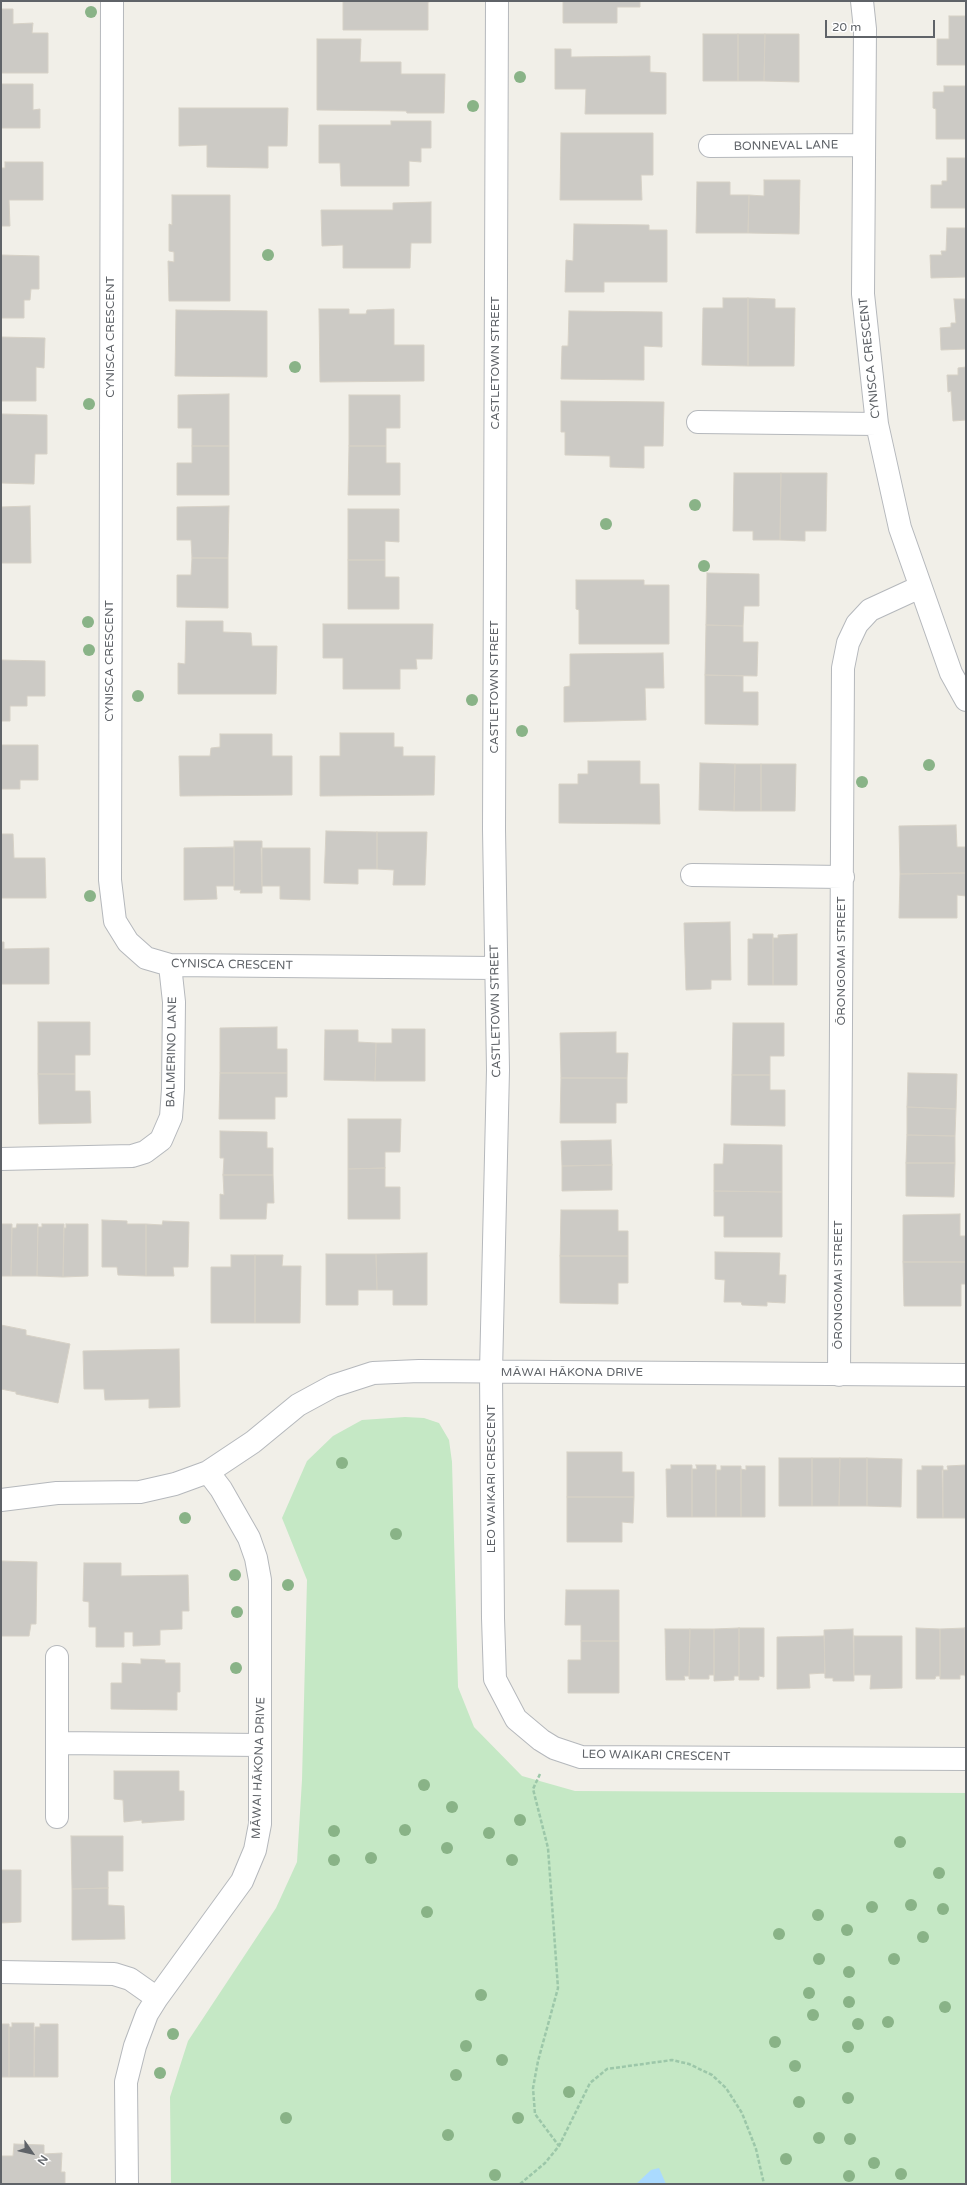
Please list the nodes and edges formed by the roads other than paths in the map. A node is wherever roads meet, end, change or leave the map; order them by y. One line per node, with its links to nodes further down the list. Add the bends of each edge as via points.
1 (112, 1): 12 (street, CYNISCA CRESCENT, via 110,894 115,921 128,942 146,958)
2 (497, 1): 13 (street, CASTLETOWN STREET)
3 (862, 1): 4 (street, CYNISCA CRESCENT)
4 (863, 145): 5 (street, BONNEVAL LANE); 7 (street, CYNISCA CRESCENT, via 863,294)
5 (710, 146)
6 (698, 422): 7 (street)
7 (877, 424): 8 (street, CYNISCA CRESCENT, via 900,528)
8 (920, 587): 9 (street, CYNISCA CRESCENT, via 952,673); 11 (street, ŌRONGOMAI STREET, via 870,610 857,624 848,643 843,668)
9 (966, 700)
10 (692, 875): 11 (street)
11 (843, 877): 16 (street, ŌRONGOMAI STREET)
12 (170, 965): 13 (street, CYNISCA CRESCENT); 14 (street, BALMERINO LANE, via 174,1002 173,1089 171,1117 161,1140 145,1152 132,1156)
13 (495, 968): 15 (street, CASTLETOWN STREET, via 498,1070)
14 (1, 1159)
15 (491, 1372): 16 (street, MĀWAI HĀKONA DRIVE); 18 (street, MĀWAI HĀKONA DRIVE, via 373,1373 334,1386 298,1405 253,1442); 25 (street, LEO WAIKARI CRESCENT, via 495,1679 516,1719 541,1740 554,1748 581,1757)
16 (839, 1375): 17 (street, MĀWAI HĀKONA DRIVE)
17 (966, 1375)
18 (208, 1472): 20 (street, MĀWAI HĀKONA DRIVE, via 175,1484 140,1492); 24 (street, MĀWAI HĀKONA DRIVE, via 231,1505 249,1538 256,1558 260,1580)
19 (1, 1486): 20 (street, MĀWAI HĀKONA DRIVE)
20 (56, 1493): 21 (street, MĀWAI HĀKONA DRIVE)
21 (1, 1500)
22 (57, 1657): 23 (street)
23 (58, 1743): 24 (street); 26 (street)
24 (260, 1745): 28 (street, MĀWAI HĀKONA DRIVE, via 260,1824 255,1850 242,1881)
25 (966, 1760)
26 (57, 1817)
27 (1, 1972): 28 (street, via 114,1974 130,1979)
28 (157, 1998): 29 (street, MĀWAI HĀKONA DRIVE, via 147,2014 135,2046 126,2082)
29 (128, 2184)

